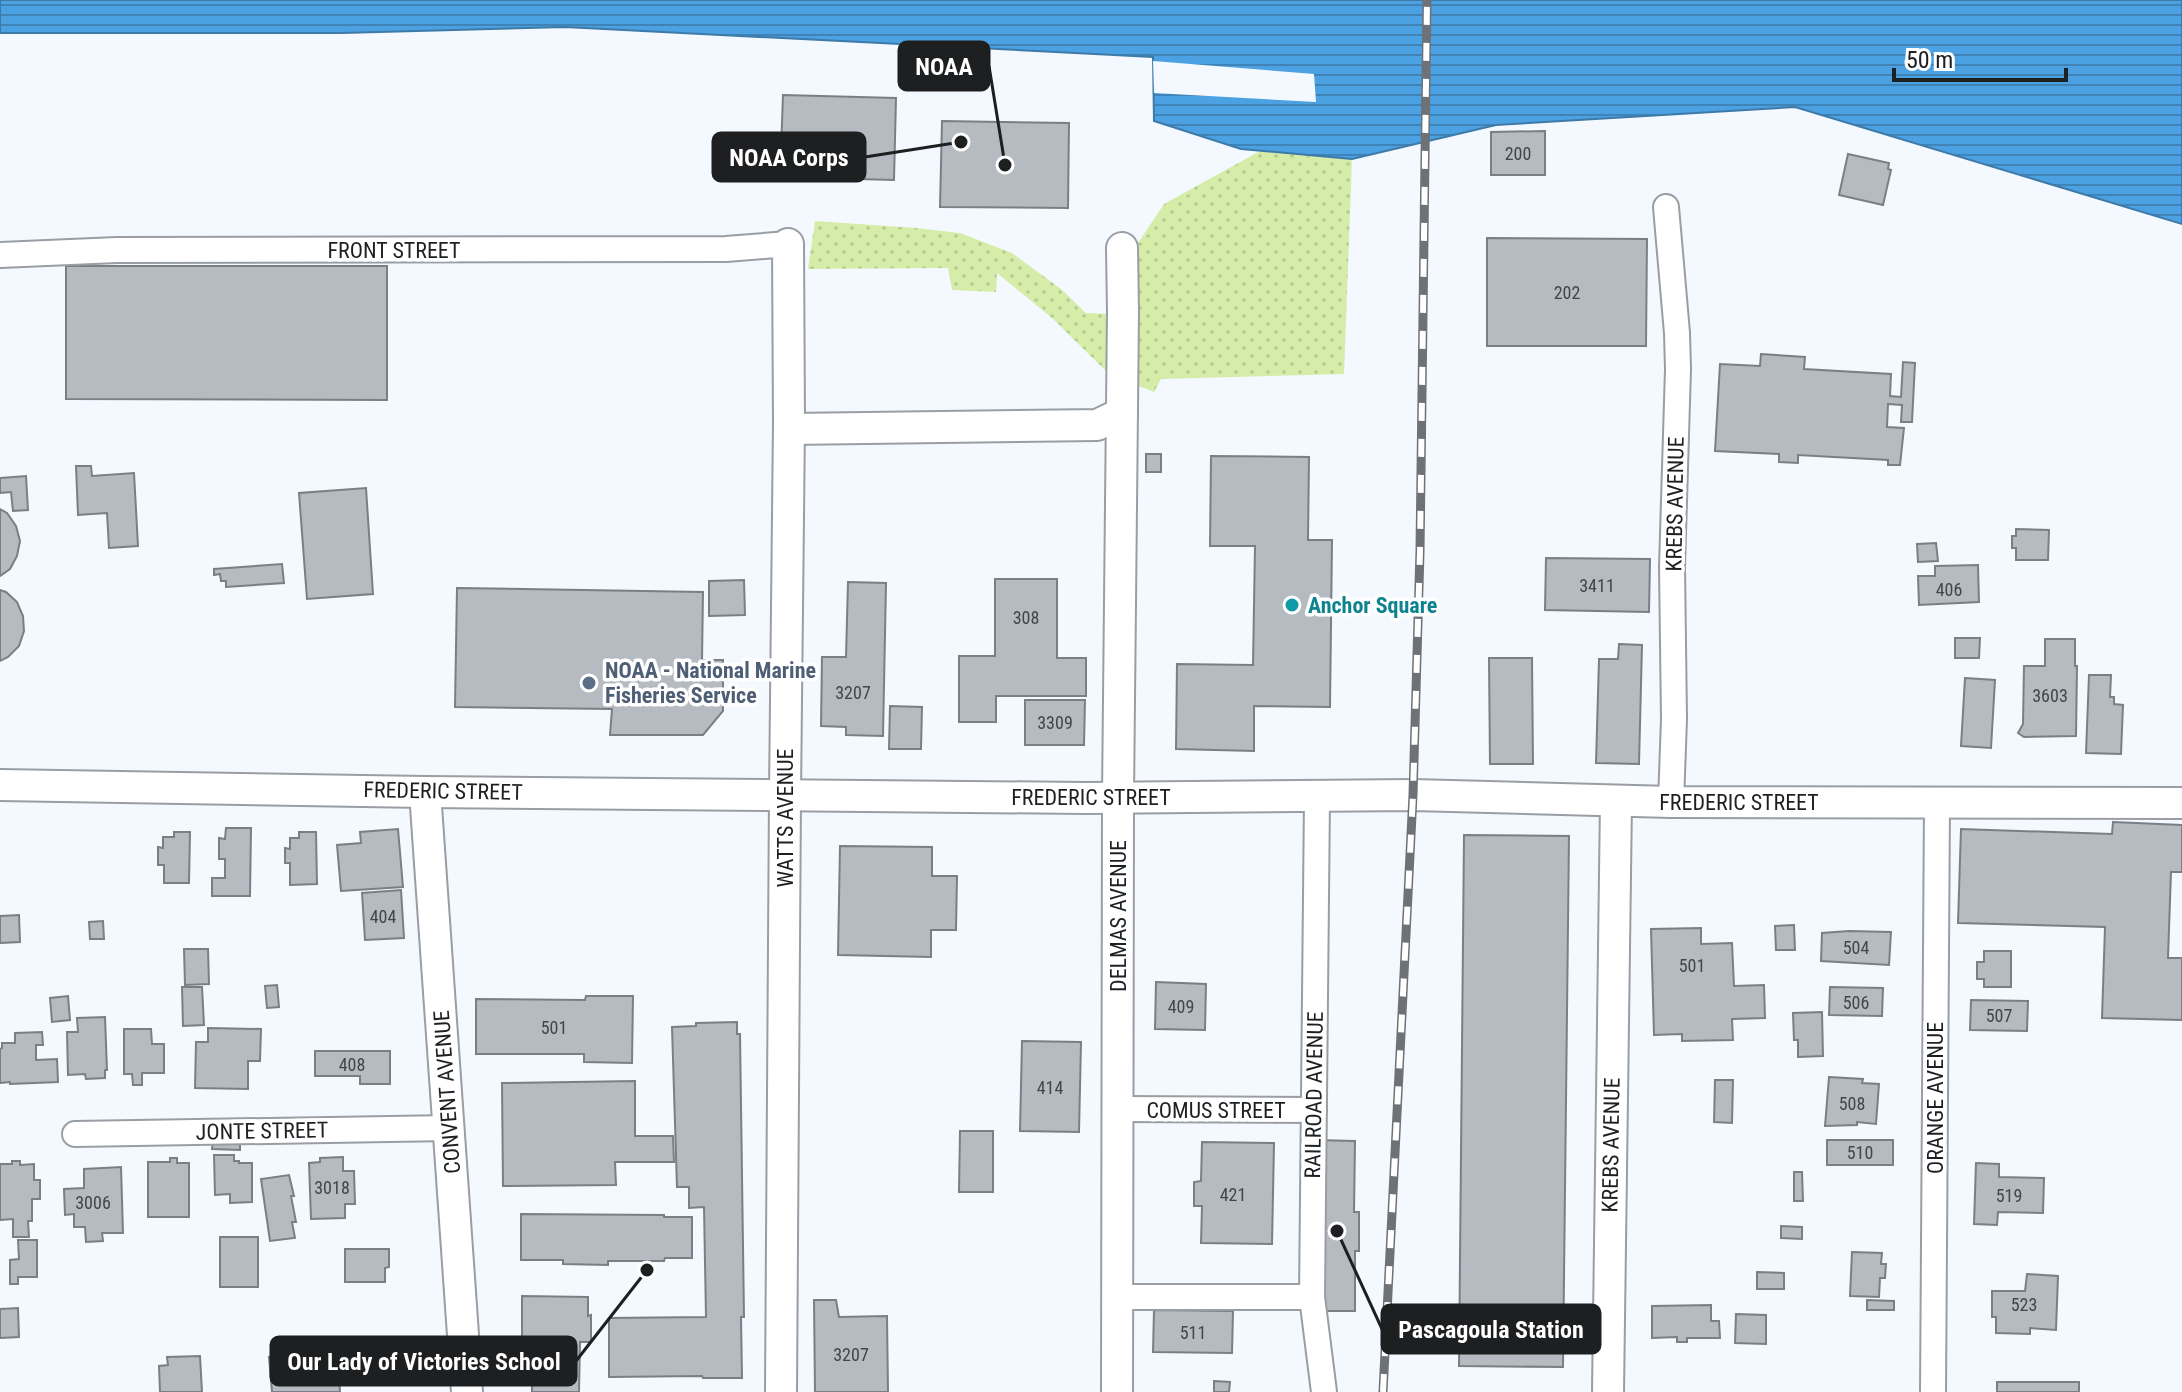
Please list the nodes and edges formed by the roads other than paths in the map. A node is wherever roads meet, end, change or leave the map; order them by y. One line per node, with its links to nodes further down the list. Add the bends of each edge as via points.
1 (1666, 207): 13 (street, KREBS AVENUE, via 1678,369)
2 (788, 244): 4 (street, FRONT STREET, via 726,249 117,250); 6 (street, WATTS AVENUE)
3 (1122, 248): 5 (street, DELMAS AVENUE)
4 (0, 255)
5 (1122, 413): 6 (street, via 1097,425); 10 (street, DELMAS AVENUE)
6 (789, 429): 9 (street, WATTS AVENUE)
7 (0, 785): 8 (street, FREDERIC STREET)
8 (425, 792): 9 (street, FREDERIC STREET); 18 (street, CONVENT AVENUE)
9 (785, 794): 10 (street, FREDERIC STREET); 23 (street, WATTS AVENUE)
10 (1118, 797): 11 (street, FREDERIC STREET); 16 (street, DELMAS AVENUE)
11 (1317, 797): 12 (street, FREDERIC STREET); 17 (street, RAILROAD AVENUE)
12 (1616, 801): 13 (street, FREDERIC STREET); 26 (street, KREBS AVENUE)
13 (1671, 802): 15 (street, FREDERIC STREET)
14 (2182, 803): 15 (street, FREDERIC STREET)
15 (1937, 804): 27 (street, ORANGE AVENUE)
16 (1118, 1109): 17 (street, COMUS STREET); 20 (street, DELMAS AVENUE)
17 (1314, 1110): 21 (street, RAILROAD AVENUE)
18 (450, 1128): 19 (street, JONTE STREET); 22 (street, CONVENT AVENUE)
19 (75, 1134)
20 (1117, 1297): 21 (street); 24 (street, DELMAS AVENUE)
21 (1312, 1297): 25 (street, RAILROAD AVENUE)
22 (467, 1392)
23 (781, 1392)
24 (1117, 1392)
25 (1324, 1392)
26 (1608, 1392)
27 (1933, 1392)

